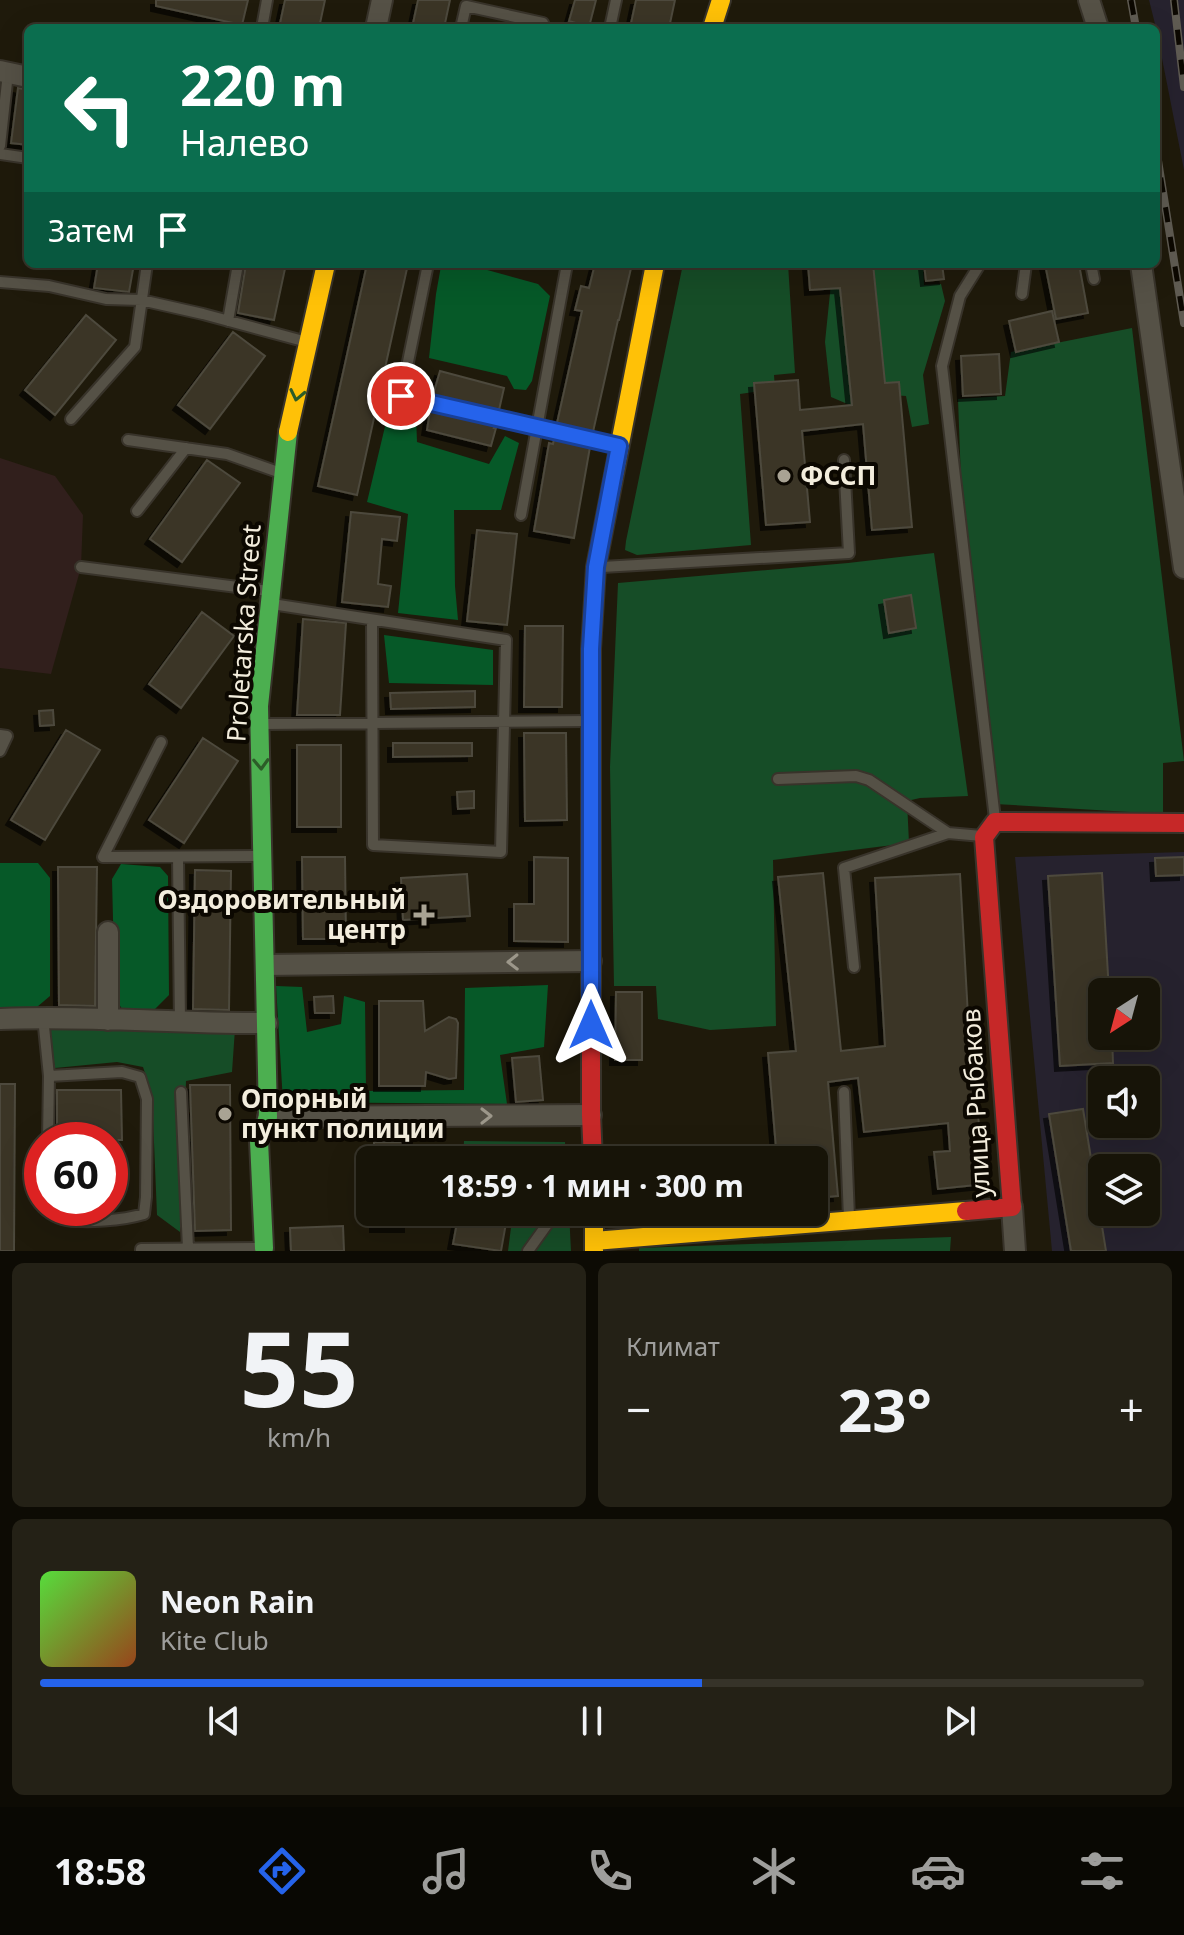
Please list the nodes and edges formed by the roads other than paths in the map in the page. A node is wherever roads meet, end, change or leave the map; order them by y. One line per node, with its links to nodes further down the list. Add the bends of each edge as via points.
1 (267, 0): 8 (lane)
2 (382, 0): 9 (street)
3 (616, 0): 11 (lane)
4 (721, 0): 12 (street)
5 (1089, 0): 13 (street)
6 (467, 3): 7 (lane); 10 (lane)
7 (543, 23)
8 (263, 24)
9 (377, 24)
10 (462, 24)
11 (611, 24)
12 (713, 24)
13 (1097, 24)
14 (12, 73): 15 (lane)
15 (0, 146)
16 (0, 154): 17 (lane)
17 (24, 157)
18 (146, 268): 31 (lane)
19 (237, 268): 32 (lane)
20 (325, 268): 33 (street, Proletarska Street)
21 (566, 268): 35 (lane)
22 (654, 268): 37 (street)
23 (978, 268): 57 (lane, via 960,296 942,366)
24 (1025, 268): 30 (lane)
25 (1092, 268): 28 (lane)
26 (1142, 268): 45 (street)
27 (427, 269): 35 (lane, via 401,396)
28 (1094, 279)
29 (0, 282): 31 (lane)
30 (1022, 294)
31 (141, 300): 32 (lane); 34 (lane, via 135,347)
32 (228, 321): 33 (lane)
33 (309, 342): 40 (street, Proletarska Street, one-way to 40)
34 (71, 419)
35 (537, 428): 37 (lane); 42 (lane)
36 (128, 440): 38 (lane)
37 (619, 446): 44 (street)
38 (186, 448): 40 (lane, via 227,454); 41 (lane)
39 (844, 460): 44 (lane, via 849,553)
40 (283, 474): 46 (street, Proletarska Street)
41 (137, 511)
42 (521, 515)
43 (81, 567): 46 (lane)
44 (596, 567): 49 (street)
45 (1184, 568)
46 (270, 598): 47 (lane); 51 (street, Proletarska Street)
47 (372, 620): 48 (lane, via 506,640); 50 (lane)
48 (505, 721): 49 (lane); 50 (lane); 50 (lane, via 501,852 373,845)
49 (590, 721): 62 (street)
50 (372, 723): 51 (lane)
51 (260, 724): 59 (street, Proletarska Street, one-way to 59)
52 (0, 735): 54 (lane, via 7,736)
53 (161, 742): 60 (lane, via 103,857)
54 (0, 751)
55 (778, 779): 58 (lane, via 869,780)
56 (1184, 823): 57 (street)
57 (989, 830): 58 (lane); 77 (street, улица Рыбаков)
58 (948, 833): 64 (lane, via 844,868)
59 (263, 856): 60 (lane); 63 (street, Proletarska Street)
60 (178, 857): 68 (lane)
61 (108, 932): 67 (street)
62 (591, 961): 63 (street, one-way to 63); 73 (street)
63 (266, 965): 69 (street, Proletarska Street)
64 (854, 967)
65 (43, 1017): 66 (street); 67 (street); 70 (lane)
66 (0, 1019)
67 (108, 1020): 68 (street)
68 (180, 1022): 69 (street)
69 (267, 1023): 74 (street, Proletarska Street)
70 (49, 1076): 75 (lane); 78 (lane, via 122,1072 140,1077 147,1099 146,1197 144,1214)
71 (181, 1092): 82 (lane)
72 (844, 1092): 79 (lane)
73 (591, 1115): 74 (street, one-way to 73); 76 (street)
74 (268, 1117): 83 (street, Proletarska Street, via 259,1141)
75 (48, 1122)
76 (592, 1146)
77 (1012, 1207): 79 (street, улица Рыбаков); 87 (street)
78 (128, 1217)
79 (849, 1220): 81 (street, улица Рыбаков)
80 (546, 1226): 86 (lane)
81 (594, 1246)
82 (188, 1248): 84 (lane); 85 (lane)
83 (264, 1248): 84 (lane)
84 (225, 1250)
85 (141, 1251)
86 (528, 1251)
87 (1015, 1251)

